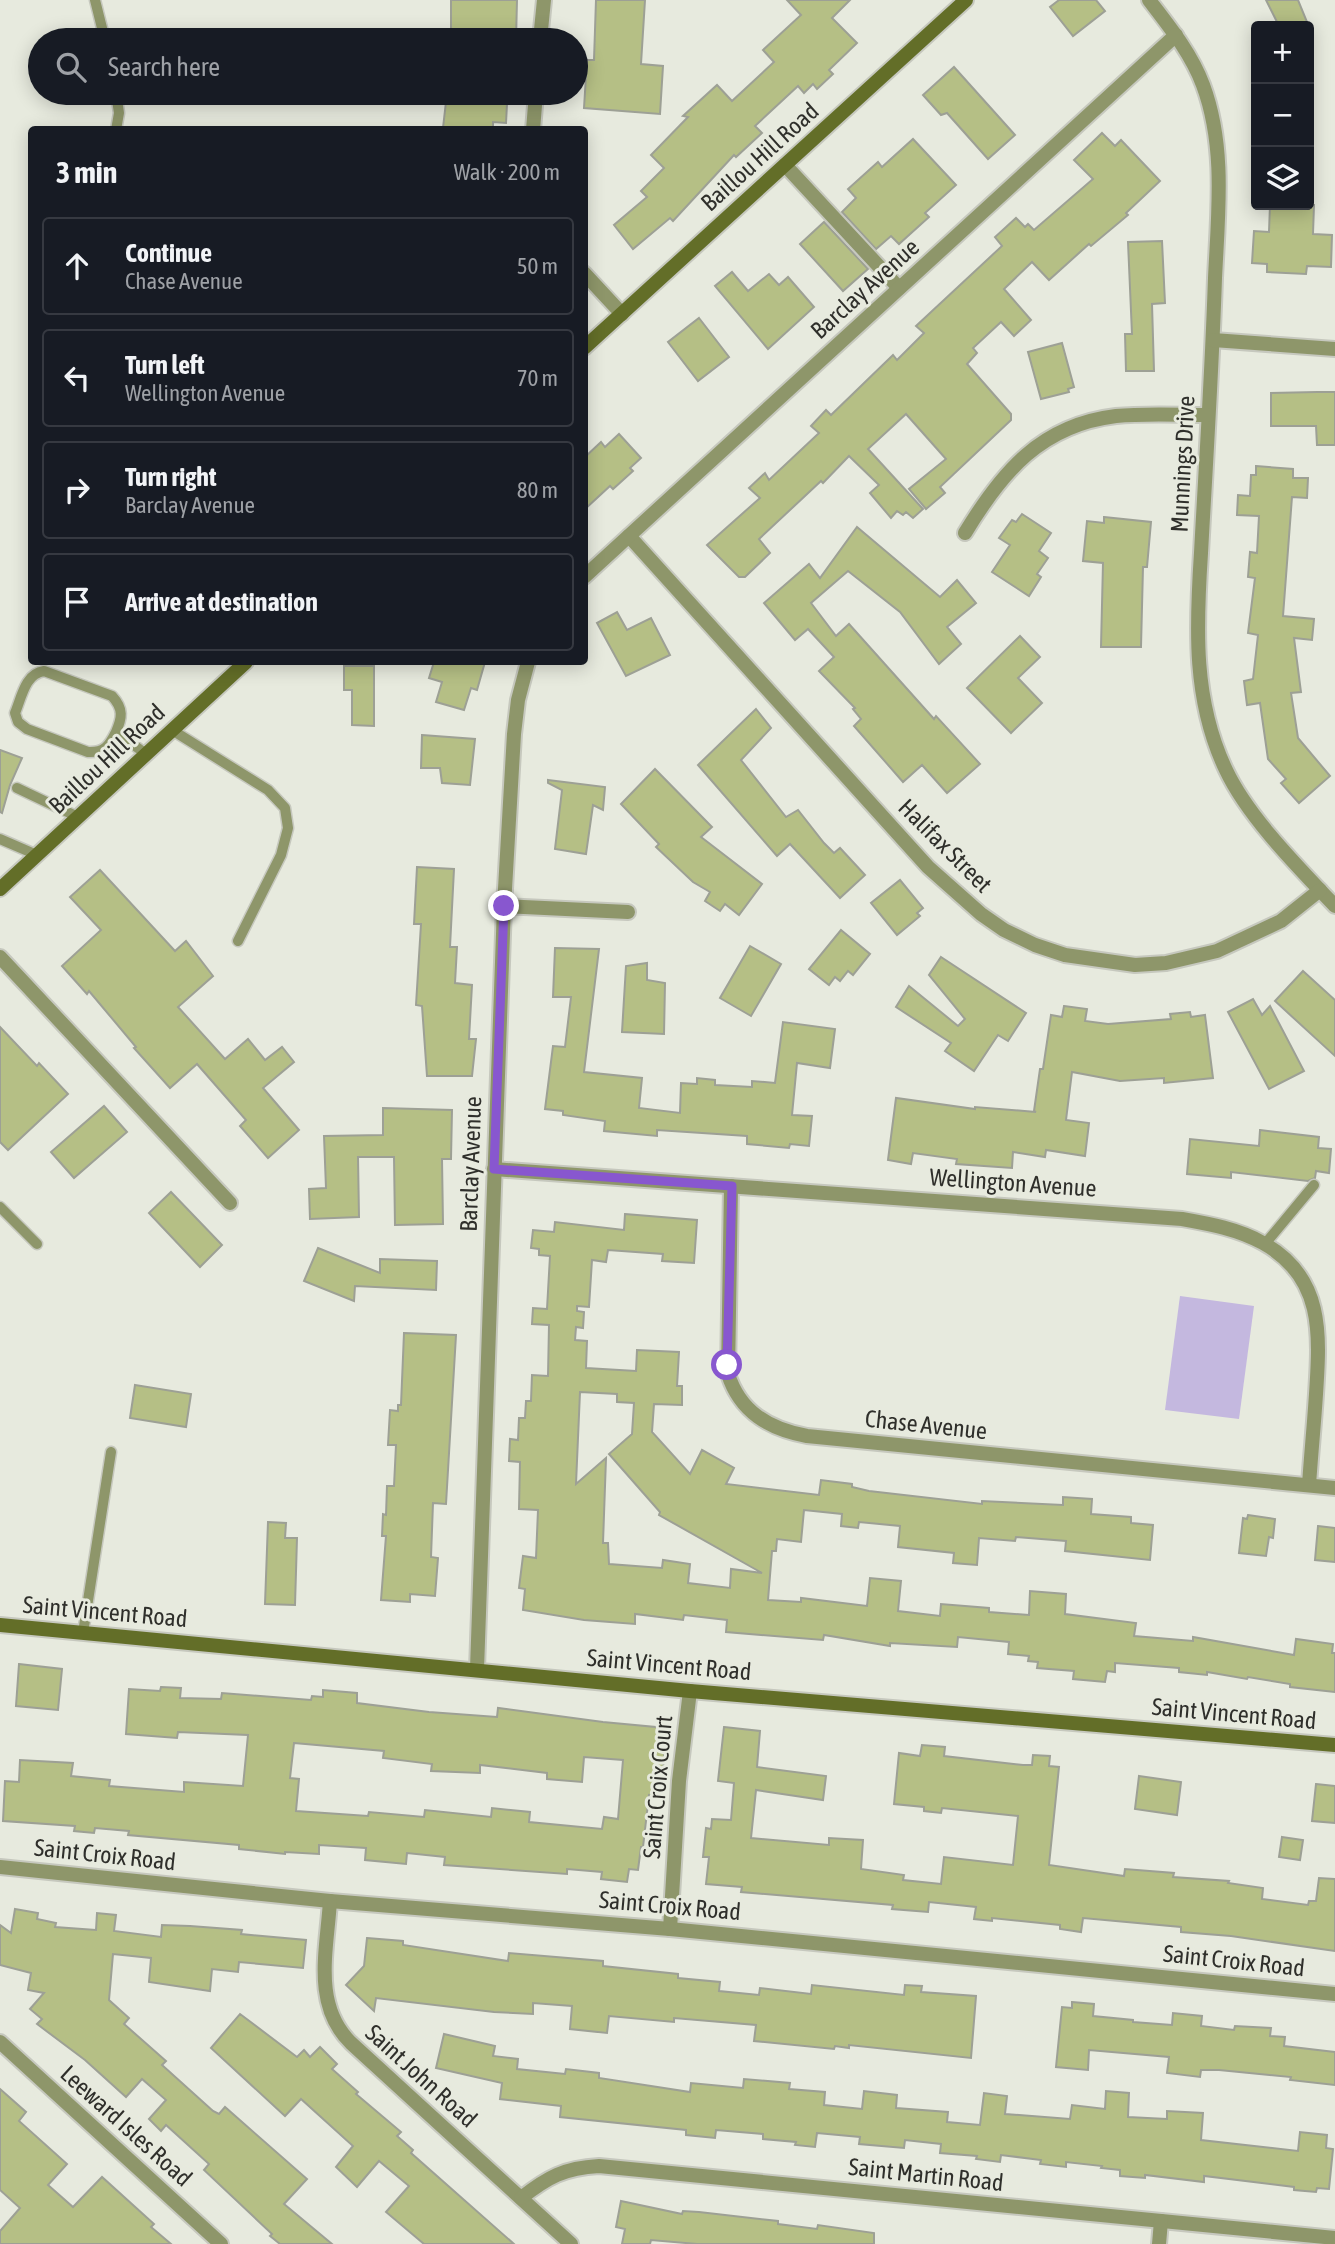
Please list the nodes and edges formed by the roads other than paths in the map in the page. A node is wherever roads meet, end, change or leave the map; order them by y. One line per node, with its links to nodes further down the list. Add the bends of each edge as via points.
1 (95, 0): 5 (lane)
2 (544, 0): 6 (street)
3 (966, 0): 12 (street, Baillou Hill Road)
4 (1149, 0): 7 (street, Munnings Drive)
5 (102, 28)
6 (541, 28)
7 (1176, 35): 14 (street, Barclay Avenue); 16 (street, Munnings Drive, via 1202,84 1219,164)
8 (118, 105): 10 (lane)
9 (535, 105): 11 (street)
10 (117, 126)
11 (533, 126)
12 (785, 165): 14 (street); 15 (street, Baillou Hill Road)
13 (588, 277): 15 (street)
14 (899, 288): 21 (street, Barclay Avenue)
15 (622, 314): 17 (street, Baillou Hill Road)
16 (1213, 340): 18 (street); 19 (street, Munnings Drive)
17 (588, 344)
18 (1335, 349)
19 (1208, 415): 20 (street, via 1116,416 1047,439 1002,477); 33 (street, Munnings Drive, via 1197,611 1206,715 1226,772 1244,800)
20 (965, 533)
21 (629, 536): 22 (street, Barclay Avenue); 33 (street, Halifax Street, via 928,867 1004,930 1065,955 1135,965 1166,963 1217,951 1281,921)
22 (588, 573)
23 (243, 665): 25 (street, Baillou Hill Road)
24 (527, 665): 34 (street, Barclay Avenue, via 514,734)
25 (172, 730): 27 (street, Baillou Hill Road); 37 (lane, via 268,790 285,808 288,828 281,855)
26 (116, 733): 26 (lane, via 97,753 27,729 15,713 28,679 44,671 112,696 122,717); 27 (lane)
27 (145, 754): 29 (street, Baillou Hill Road)
28 (17, 788): 29 (lane)
29 (78, 817): 31 (street, Baillou Hill Road)
30 (0, 839): 31 (lane)
31 (37, 855): 32 (street, Baillou Hill Road)
32 (0, 889)
33 (1320, 890): 35 (street, Munnings Drive)
34 (504, 906): 36 (street); 39 (street, Barclay Avenue)
35 (1335, 906)
36 (628, 912)
37 (238, 941)
38 (0, 957): 42 (street)
39 (494, 1169): 41 (street, Wellington Avenue); 51 (street, Barclay Avenue)
40 (1314, 1185): 45 (lane)
41 (732, 1186): 45 (street, Wellington Avenue, via 1181,1219 1228,1228); 47 (street, Chase Avenue, via 728,1374 740,1401 752,1414 780,1430)
42 (230, 1203)
43 (0, 1206): 44 (lane)
44 (37, 1244)
45 (1265, 1244): 47 (street, Wellington Avenue, via 1286,1259 1301,1278 1316,1310 1319,1351)
46 (111, 1452): 50 (lane)
47 (1309, 1485): 48 (street, Chase Avenue)
48 (1335, 1488)
49 (0, 1625): 50 (street, Saint Vincent Road)
50 (83, 1633): 51 (street, Saint Vincent Road)
51 (477, 1669): 52 (street, Saint Vincent Road)
52 (690, 1691): 53 (street, Saint Vincent Road); 56 (street, Saint Croix Court)
53 (1335, 1745)
54 (0, 1867): 55 (street, Saint Croix Road)
55 (330, 1901): 56 (street, Saint Croix Road); 59 (street, Saint John Road, via 324,1986 335,2024)
56 (670, 1928): 57 (street, Saint Croix Road)
57 (1335, 1994)
58 (0, 2042): 62 (street, Leeward Isles Road)
59 (521, 2198): 60 (street, Saint Martin Road, via 560,2172 599,2166); 63 (street, Saint John Road)
60 (1161, 2221): 61 (street, Saint Martin Road); 64 (street)
61 (1335, 2238)
62 (221, 2244)
63 (570, 2244)
64 (1159, 2244)

